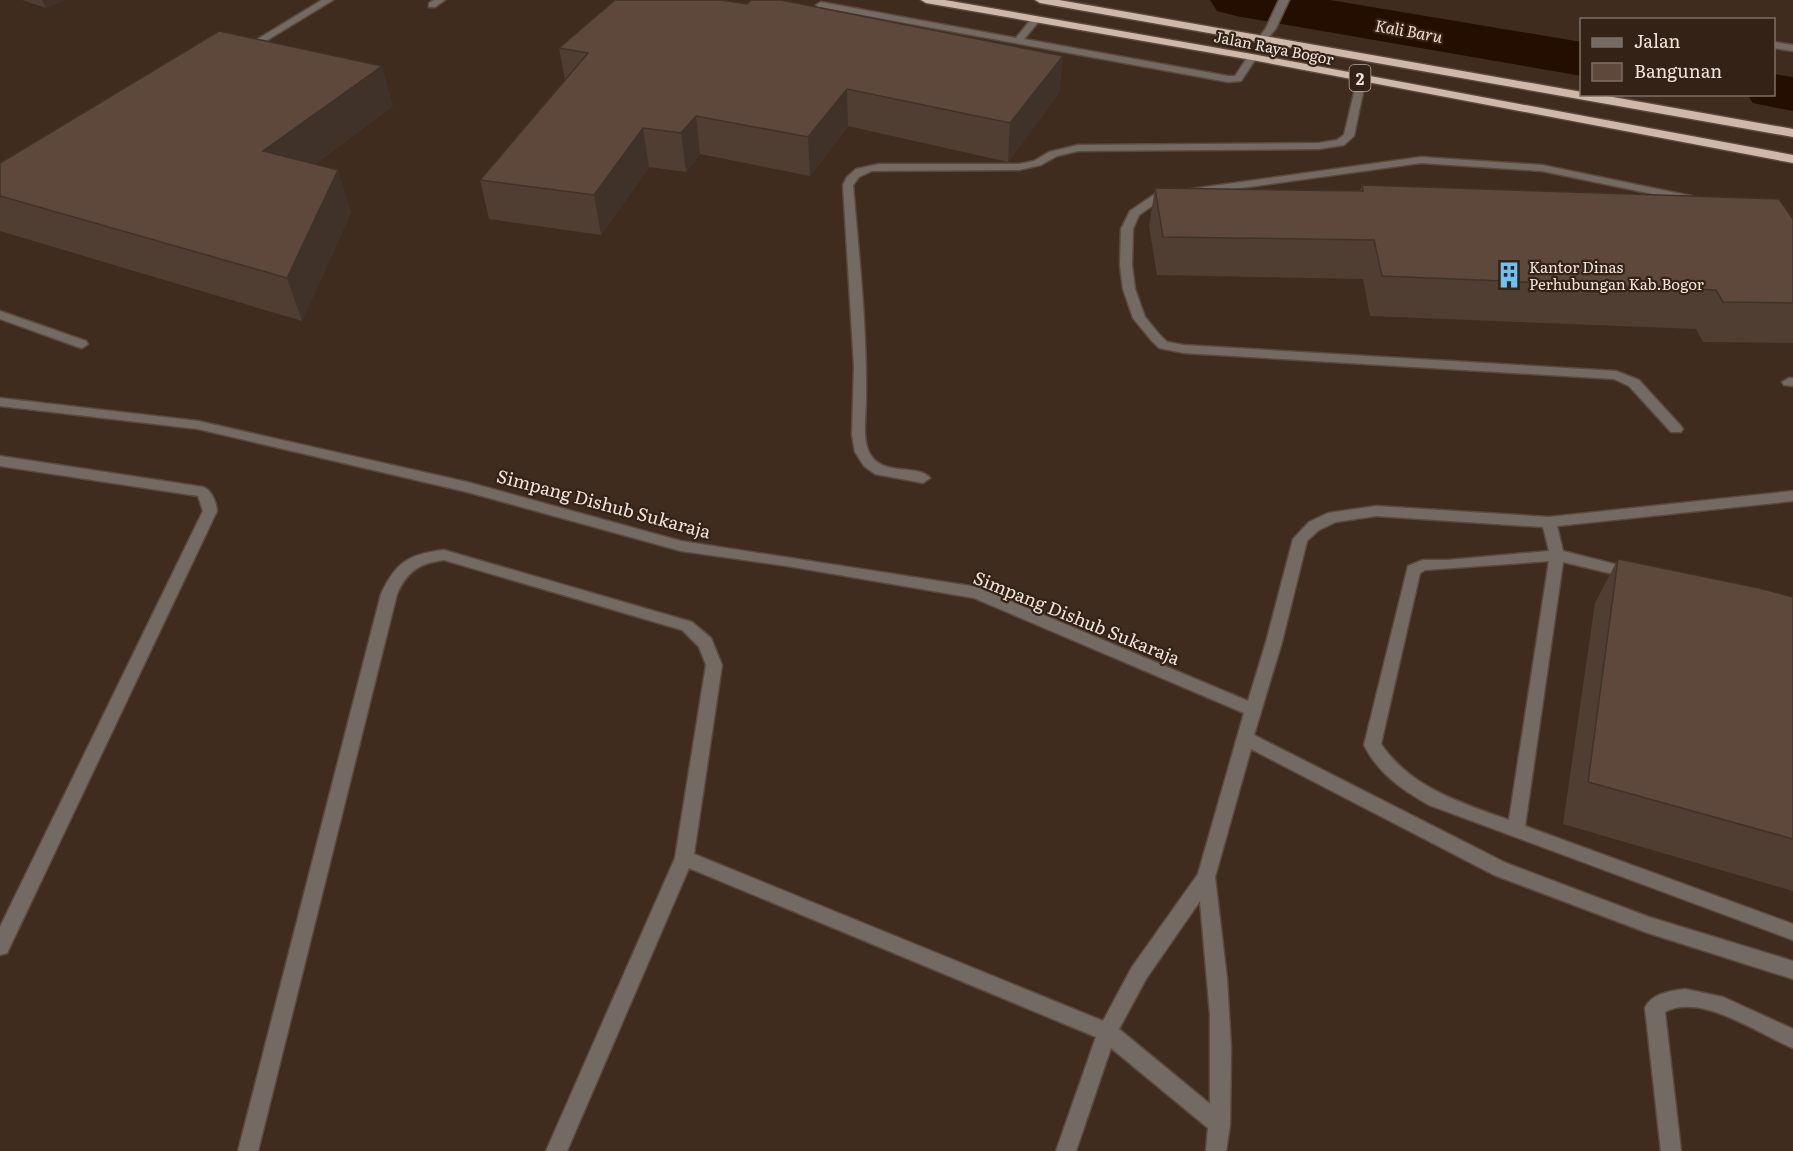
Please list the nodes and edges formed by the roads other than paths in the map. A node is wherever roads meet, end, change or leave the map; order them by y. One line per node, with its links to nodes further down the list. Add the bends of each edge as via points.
1 (328, 0): 13 (street)
2 (863, 0): 7 (street)
3 (926, 0): 8 (highway, Jalan Raya Bogor / 2)
4 (1040, 0): 9 (highway, Jalan Raya Bogor / 2)
5 (1284, 0): 9 (street)
6 (821, 5): 7 (street)
7 (852, 11): 10 (street)
8 (1035, 20): 10 (street); 14 (highway, Jalan Raya Bogor / 2)
9 (1263, 39): 16 (highway, Jalan Raya Bogor / 2)
10 (1018, 40): 14 (street, via 1228,79 1244,75)
11 (1775, 45): 12 (street)
12 (1793, 48)
13 (237, 55)
14 (1252, 57): 15 (highway, Jalan Raya Bogor / 2)
15 (1361, 78): 19 (highway, Jalan Raya Bogor / 2); 26 (street, via 1349,136 1340,143 1078,148 1019,167 892,166 871,168 850,178 862,452 880,471)
16 (1580, 95)
17 (1584, 96): 18 (highway, Jalan Raya Bogor / 2)
18 (1793, 133)
19 (1793, 159)
20 (1713, 203): 24 (street, via 1542,168 1421,160 1159,196 1134,213 1126,229 1129,289 1139,318 1163,345 1616,375 1634,383)
21 (0, 315): 22 (street)
22 (82, 344)
23 (0, 402): 31 (street, Simpang Dishub Sukaraja, via 198,425 467,487 681,546 977,593)
24 (1676, 429)
25 (0, 461): 37 (street, via 203,492 210,511)
26 (924, 478)
27 (1793, 496): 28 (street)
28 (1549, 522): 29 (street); 31 (street, via 1376,511 1350,513 1314,526 1300,539)
29 (1557, 555): 30 (street); 33 (street); 33 (street, via 1423,565 1413,570 1372,745 1381,762 1433,799)
30 (1647, 578)
31 (1253, 710): 32 (street)
32 (1245, 738): 35 (street); 38 (street, via 1500,869 1648,925)
33 (1516, 830): 36 (street)
34 (684, 858): 39 (street); 42 (street, via 714,665 710,649 697,633 687,626 444,555 422,557 408,565 388,594); 43 (street)
35 (1206, 877): 39 (street, via 1139,973); 41 (street, via 1222,1012)
36 (1793, 932)
37 (0, 947)
38 (1793, 970)
39 (1107, 1032): 41 (street); 44 (street)
40 (1793, 1039): 46 (street, via 1706,1000 1676,997 1662,1001 1655,1008)
41 (1220, 1125): 45 (street)
42 (248, 1151)
43 (556, 1151)
44 (1066, 1151)
45 (1216, 1151)
46 (1671, 1151)

